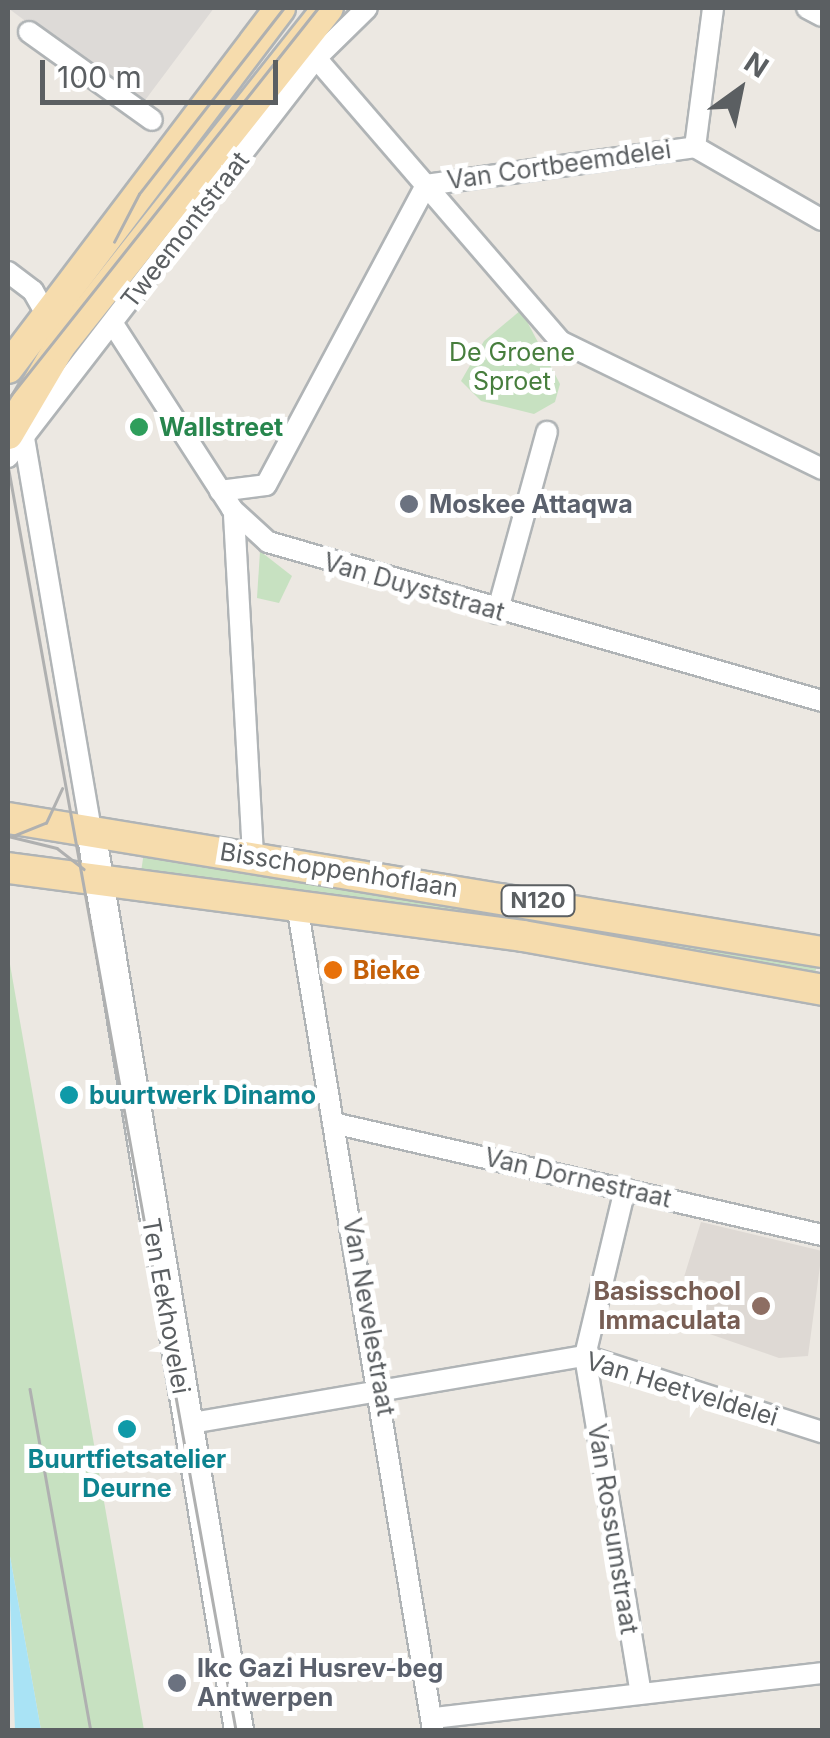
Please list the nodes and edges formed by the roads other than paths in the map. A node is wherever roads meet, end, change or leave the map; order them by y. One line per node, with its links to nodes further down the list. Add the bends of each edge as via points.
1 (280, 8): 14 (main road)
2 (328, 8): 16 (main road)
3 (367, 8): 8 (street, Tweemontstraat)
4 (713, 8): 10 (street)
5 (807, 8): 6 (street)
6 (822, 16)
7 (29, 32): 9 (street)
8 (316, 58): 11 (street); 15 (street, Tweemontstraat)
9 (152, 120)
10 (695, 147): 11 (street, Van Cortbeemdelei); 12 (street, Van Cortbeemdelei)
11 (426, 185): 21 (street, via 576,353); 22 (street, Van Cortbeemdelei, via 266,485)
12 (822, 220)
13 (8, 272): 14 (street)
14 (45, 311): 16 (street); 17 (main road)
15 (113, 324): 19 (street, Tweemontstraat); 22 (street, Van Duyststraat)
16 (60, 346): 19 (main road)
17 (8, 368)
18 (547, 432): 23 (street)
19 (16, 436): 20 (street, Tweemontstraat); 26 (street)
20 (8, 457)
21 (822, 469)
22 (226, 500): 23 (street, Van Duyststraat, via 284,549); 27 (street)
23 (497, 612): 24 (street, Van Duyststraat)
24 (822, 700)
25 (8, 818): 26 (main road, Bisschoppenhoflaan / N120)
26 (91, 831): 27 (main road, Bisschoppenhoflaan / N120); 29 (street)
27 (252, 857): 31 (main road, Bisschoppenhoflaan / N120)
28 (8, 868): 29 (main road, Bisschoppenhoflaan / N120)
29 (95, 881): 30 (main road, Bisschoppenhoflaan / N120); 38 (street, Ten Eekhovelei)
30 (297, 905): 32 (main road, Bisschoppenhoflaan / N120); 33 (street, Van Nevelestraat)
31 (822, 952)
32 (822, 990)
33 (333, 1123): 34 (street, Van Dornestraat); 37 (street, Van Nevelestraat)
34 (625, 1188): 35 (street, Van Dornestraat); 36 (street, Van Rossumstraat)
35 (822, 1235)
36 (585, 1356): 37 (street, Van Heetveldelei); 39 (street, Van Heetveldelei); 41 (street, Van Rossumstraat)
37 (383, 1390): 38 (street, Van Heetveldelei); 42 (street, Van Nevelestraat)
38 (186, 1424): 43 (street, Ten Eekhovelei)
39 (822, 1432)
40 (822, 1674): 41 (street)
41 (641, 1693): 42 (street)
42 (433, 1724)
43 (239, 1730)

